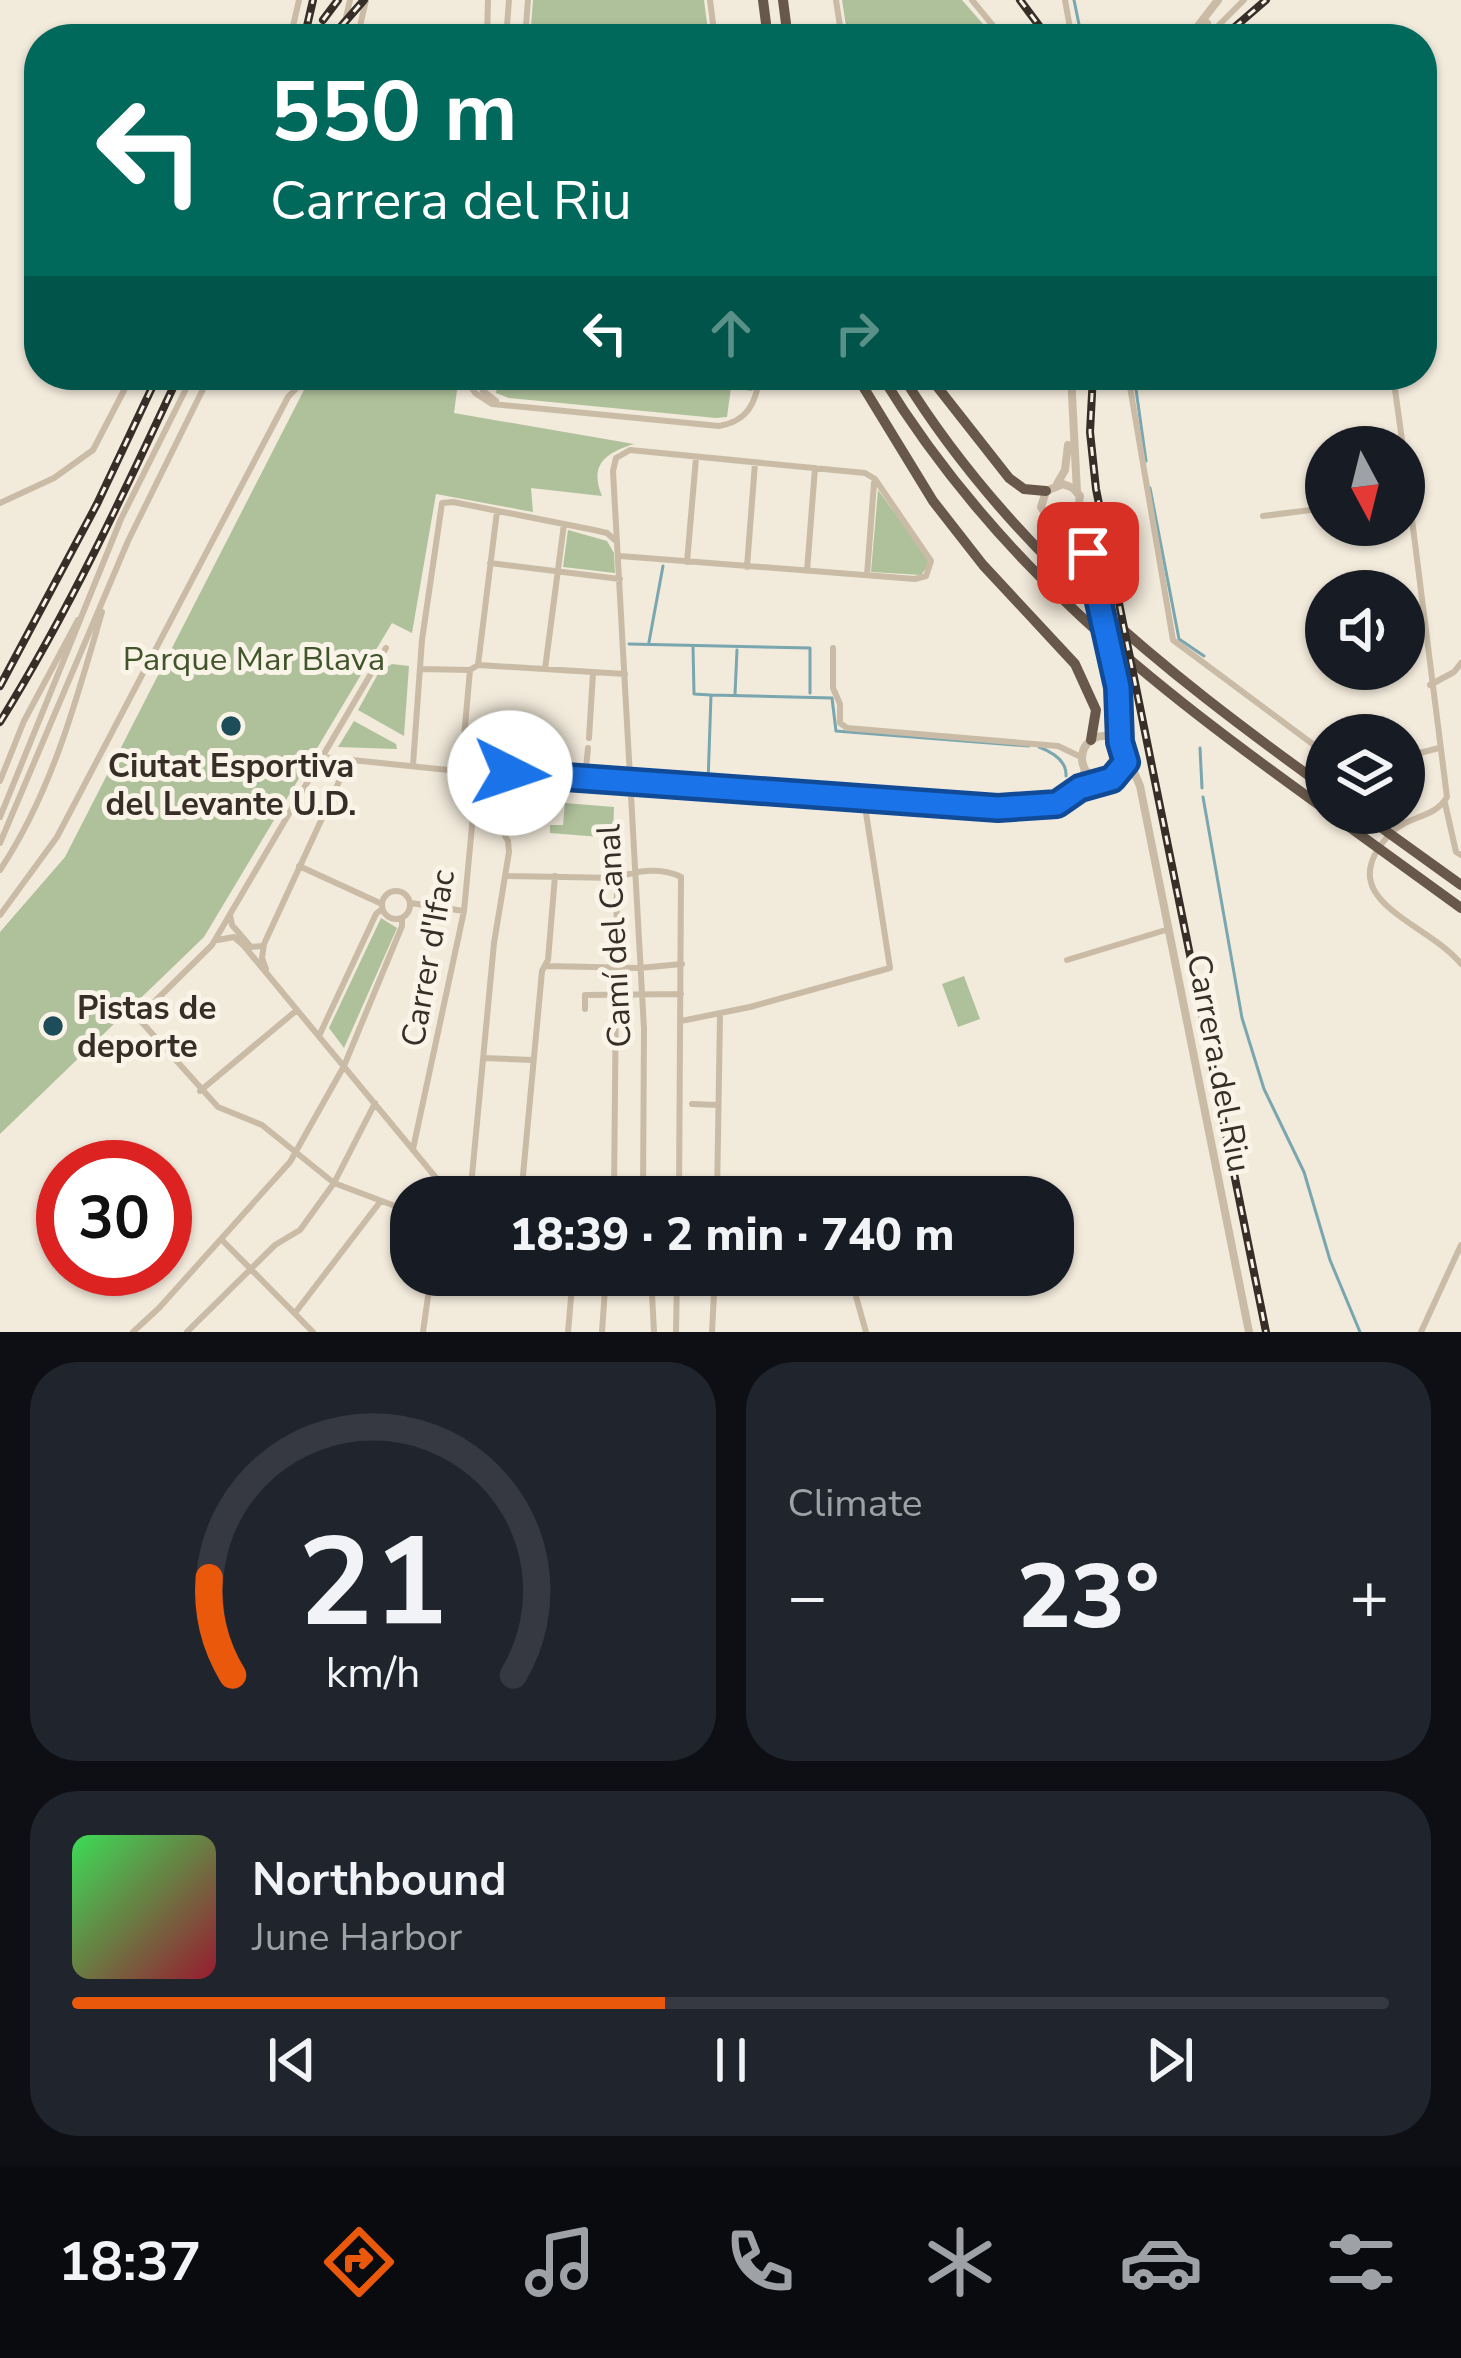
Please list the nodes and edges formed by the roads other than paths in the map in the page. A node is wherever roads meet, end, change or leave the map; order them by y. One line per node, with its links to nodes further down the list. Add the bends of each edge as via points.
1 (972, 0): 3 (street)
2 (1244, 0): 4 (street)
3 (992, 24)
4 (1215, 24)
5 (125, 390): 28 (street, via 93,451)
6 (186, 390): 46 (street)
7 (203, 390): 43 (street)
8 (295, 390): 101 (street, via 57,837)
9 (472, 390): 19 (street)
10 (483, 390): 19 (street)
11 (756, 390): 19 (street, via 752,407 718,426)
12 (864, 390): 58 (highway, via 933,501 1075,664 1096,710)
13 (891, 390): 80 (highway, via 993,530 1082,620)
14 (912, 390): 71 (highway, via 961,464 1076,590)
15 (940, 390): 26 (highway, via 1009,478 1024,489)
16 (1071, 390): 20 (street)
17 (1131, 390): 59 (street, via 1173,640)
18 (1395, 390): 21 (street)
19 (517, 407)
20 (1071, 425): 26 (street, via 1065,470); 27 (street)
21 (1400, 426)
22 (696, 457): 23 (street); 36 (street, Camí del Canal, via 630,450 616,458); 38 (street)
23 (755, 463): 24 (street); 40 (street)
24 (815, 468): 25 (street); 41 (street)
25 (875, 479): 44 (street); 44 (street, via 930,556 929,572 915,579)
26 (1051, 488): 27 (street); 34 (street, via 1043,513)
27 (1077, 492): 31 (street)
28 (0, 503)
29 (497, 511): 33 (street); 39 (street); 51 (street, via 442,503)
30 (1305, 511): 32 (street)
31 (1077, 516): 34 (street); 37 (street)
32 (1263, 516)
33 (564, 524): 36 (street, via 607,533); 42 (street)
34 (1061, 524): 37 (street)
35 (1411, 546): 55 (street)
36 (620, 553): 38 (street); 45 (street, Camí del Canal)
37 (1088, 553): 56 (street)
38 (687, 562): 40 (street)
39 (490, 563): 42 (street); 50 (street)
40 (747, 567): 41 (street)
41 (807, 571): 44 (street)
42 (557, 572): 45 (street); 52 (street)
43 (113, 574): 87 (street); 90 (street, via 56,758)
44 (867, 575)
45 (620, 579): 54 (street, Camí del Canal)
46 (92, 596): 77 (street); 84 (street)
47 (386, 648): 65 (street)
48 (833, 648): 66 (street, via 833,688 847,728 1058,746)
49 (1461, 663): 55 (street)
50 (474, 668): 51 (street); 52 (street); 70 (street)
51 (421, 669): 68 (street)
52 (544, 669): 53 (street)
53 (593, 673): 54 (street); 57 (street)
54 (625, 674): 78 (street, Camí del Canal)
55 (1430, 685): 62 (street)
56 (1118, 711): 58 (street); 60 (street)
57 (589, 738)
58 (1096, 738): 60 (street); 66 (street)
59 (1305, 738)
60 (1120, 742): 64 (street)
61 (588, 748): 74 (street)
62 (1439, 748): 63 (street); 82 (street)
63 (1425, 752)
64 (1126, 753): 75 (street); 83 (street, Carrera del Riu)
65 (323, 757): 67 (street); 99 (street)
66 (1082, 757): 69 (street)
67 (349, 760): 68 (street); 89 (street)
68 (413, 765): 70 (street)
69 (1084, 768): 76 (street); 79 (street)
70 (461, 771): 72 (street)
71 (1305, 772)
72 (477, 773): 73 (street); 100 (street, Carrer d'Ifac)
73 (497, 774): 74 (street); 92 (street, via 494,814 508,841)
74 (586, 778): 78 (street)
75 (1112, 779): 76 (street); 83 (street, via 1132,784)
76 (1099, 780): 79 (street)
77 (0, 781)
78 (628, 782): 81 (street); 91 (street, Camí del Canal)
79 (1080, 788): 81 (street, via 1043,806)
80 (1305, 794)
81 (864, 798): 118 (street, via 890,968)
82 (1444, 802): 88 (street); 108 (street, via 1394,829 1370,866 1370,884 1386,909)
83 (1143, 803): 103 (street, Carrera del Riu)
84 (0, 817)
85 (1361, 834): 98 (highway)
86 (1390, 834): 95 (highway)
87 (0, 843)
88 (1461, 856)
89 (299, 866): 97 (street); 104 (street)
90 (0, 870)
91 (633, 871): 94 (street); 107 (street, via 682,877); 111 (street, Camí del Canal)
92 (506, 876): 93 (street); 121 (street)
93 (555, 876): 94 (street); 109 (street)
94 (617, 878): 110 (street)
95 (1461, 886)
96 (411, 903): 97 (street, via 394,890); 100 (street); 102 (street)
97 (382, 906): 102 (street); 120 (street)
98 (1461, 908)
99 (232, 911): 104 (street, via 232,925 251,947); 105 (street)
100 (464, 911): 128 (street, Carrer d'Ifac)
101 (0, 916)
102 (402, 919): 123 (street)
103 (1169, 929): 106 (street); 161 (street, Carrera del Riu)
104 (264, 944): 112 (street)
105 (212, 945): 112 (street, via 234,937); 124 (street, via 138,1018)
106 (1067, 960)
107 (682, 964): 111 (street); 115 (street)
108 (1461, 964)
109 (545, 966): 110 (street); 122 (street)
110 (614, 967): 111 (street); 113 (street)
111 (640, 968): 114 (street, Camí del Canal)
112 (267, 973): 117 (street)
113 (617, 993): 114 (street); 116 (street, via 585,995); 133 (street)
114 (641, 993): 115 (street); 134 (street, Camí del Canal)
115 (682, 994): 119 (street)
116 (585, 1009)
117 (297, 1010): 120 (street); 124 (street)
118 (720, 1014): 119 (street); 127 (street)
119 (681, 1022): 135 (street)
120 (319, 1036): 123 (street)
121 (485, 1058): 122 (street); 131 (street)
122 (532, 1060): 132 (street)
123 (344, 1066): 125 (street); 129 (street)
124 (200, 1091): 129 (street)
125 (375, 1103): 128 (street); 137 (street)
126 (692, 1104): 127 (street)
127 (718, 1105): 136 (street)
128 (413, 1149): 130 (street)
129 (294, 1154): 137 (street); 140 (street)
130 (435, 1176)
131 (472, 1176)
132 (523, 1176)
133 (614, 1176)
134 (643, 1176)
135 (679, 1176)
136 (717, 1176)
137 (334, 1183): 138 (street); 142 (street, via 300,1230)
138 (380, 1202): 139 (street); 150 (street)
139 (390, 1205)
140 (222, 1240): 142 (street); 151 (street)
141 (1461, 1245): 162 (street)
142 (252, 1270): 150 (street); 152 (street)
143 (427, 1296): 154 (street)
144 (571, 1296): 155 (street)
145 (605, 1296): 156 (street)
146 (651, 1296): 157 (street)
147 (677, 1296): 158 (street)
148 (714, 1296): 159 (street)
149 (856, 1296): 160 (street)
150 (295, 1313): 153 (street)
151 (133, 1332)
152 (187, 1332)
153 (314, 1332)
154 (423, 1332)
155 (568, 1332)
156 (602, 1332)
157 (654, 1332)
158 (676, 1332)
159 (712, 1332)
160 (866, 1332)
161 (1250, 1332)
162 (1421, 1332)

